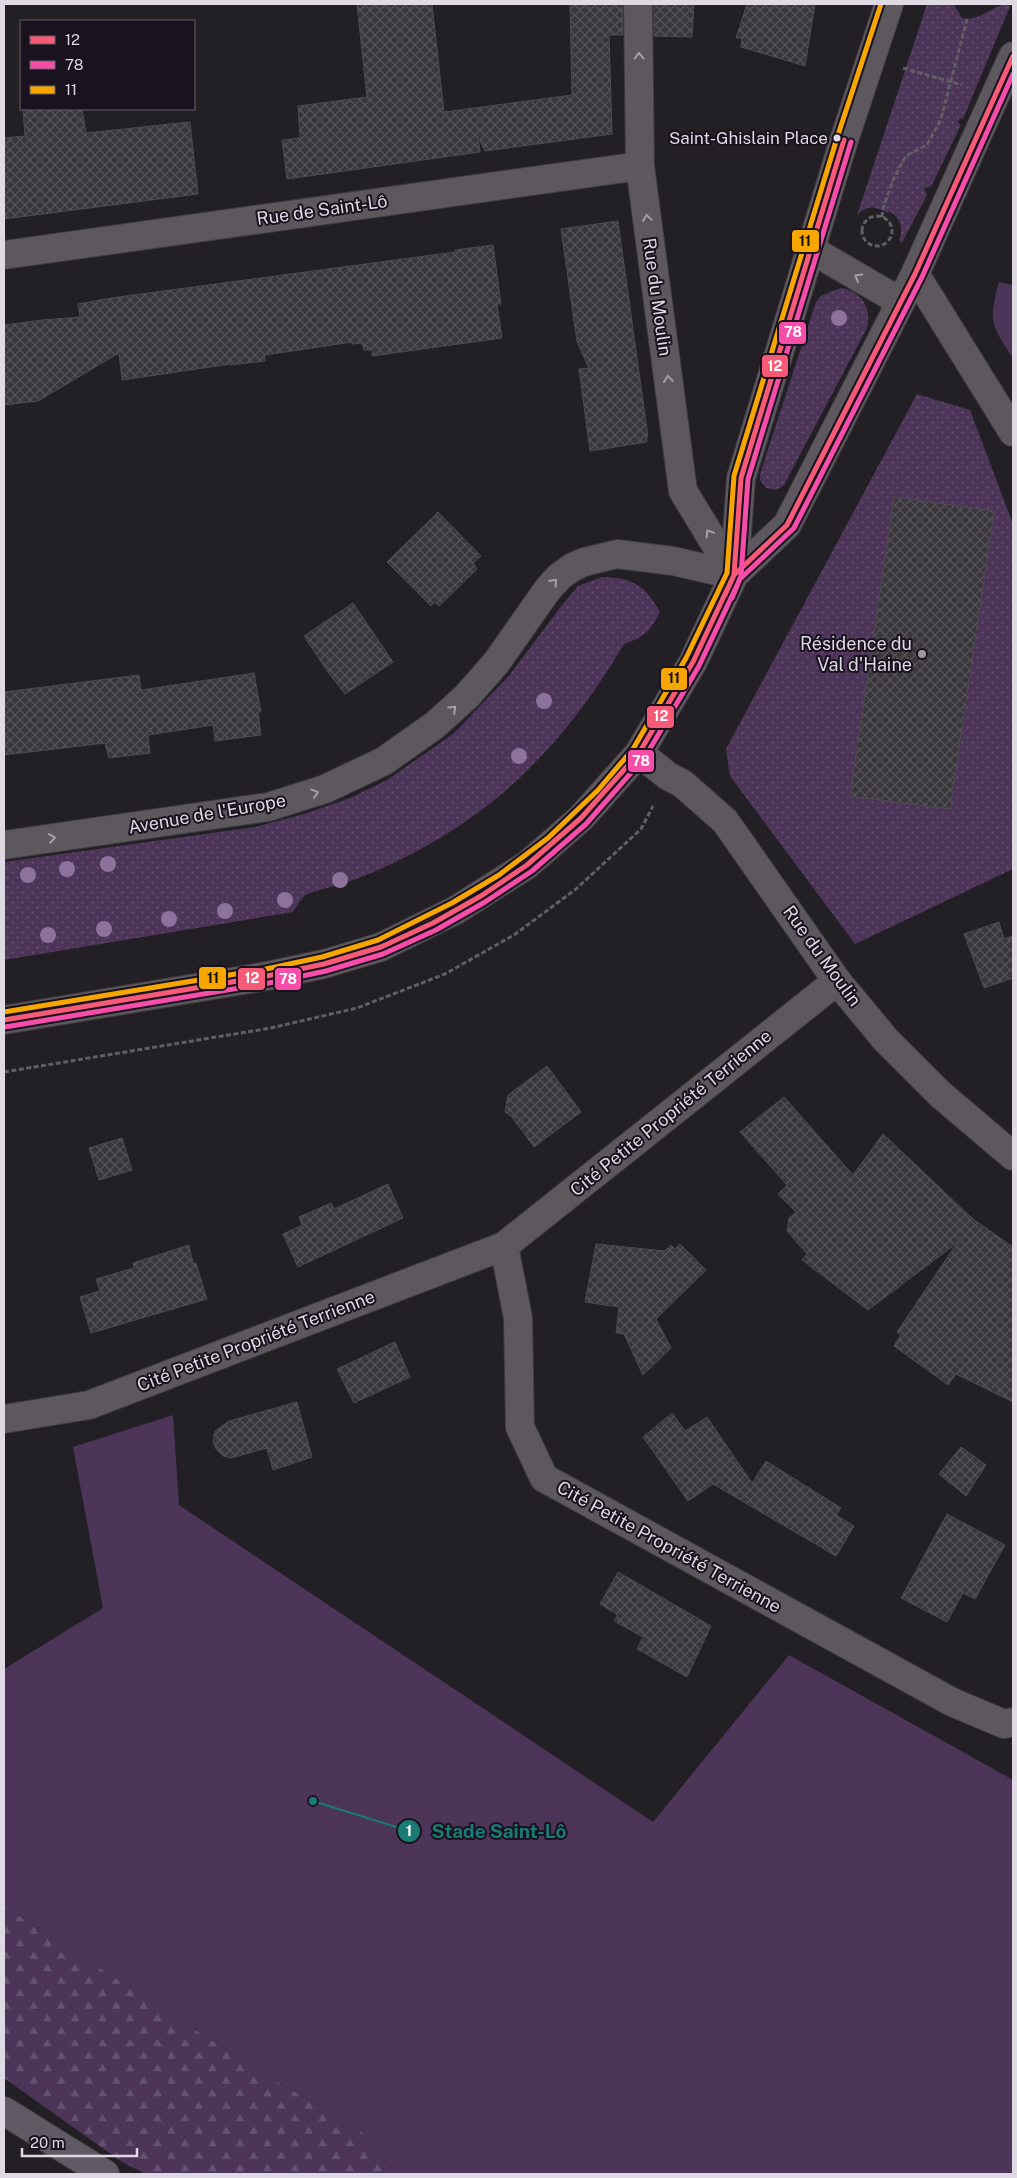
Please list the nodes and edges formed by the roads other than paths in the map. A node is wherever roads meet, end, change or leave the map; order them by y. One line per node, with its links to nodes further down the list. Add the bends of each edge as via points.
1 (638, 4): 4 (street, Rue du Moulin, one-way to 1)
2 (889, 4): 5 (street)
3 (1013, 56): 7 (street)
4 (640, 166): 6 (street, Rue de Saint-Lô); 10 (street, Rue du Moulin, one-way to 4, via 683,491)
5 (810, 249): 8 (street, one-way to 5); 10 (street, via 741,478)
6 (4, 255)
7 (915, 274): 8 (street); 9 (street)
8 (901, 302): 10 (street, via 787,524)
9 (1013, 432)
10 (734, 574): 11 (street, via 693,662); 12 (street, Avenue de l'Europe, one-way to 10, via 268,807 334,785 384,761 435,725 466,696 496,663 548,589 560,576 584,562 617,554 673,561)
11 (638, 753): 13 (street, Rue du Moulin, via 683,784 725,820); 14 (street, via 581,818 526,865 456,910 381,947 267,976)
12 (4, 845)
13 (837, 980): 15 (street, Rue du Moulin, via 886,1040 940,1094); 16 (street, Cité Petite Propriété Terrienne)
14 (4, 1020)
15 (1013, 1156)
16 (504, 1246): 17 (street, Cité Petite Propriété Terrienne, via 89,1405); 18 (street, Cité Petite Propriété Terrienne, via 518,1318 520,1427 544,1478 952,1702 1004,1724)
17 (4, 1419)
18 (1013, 1722)
19 (4, 2111): 20 (main road)
20 (104, 2174)

